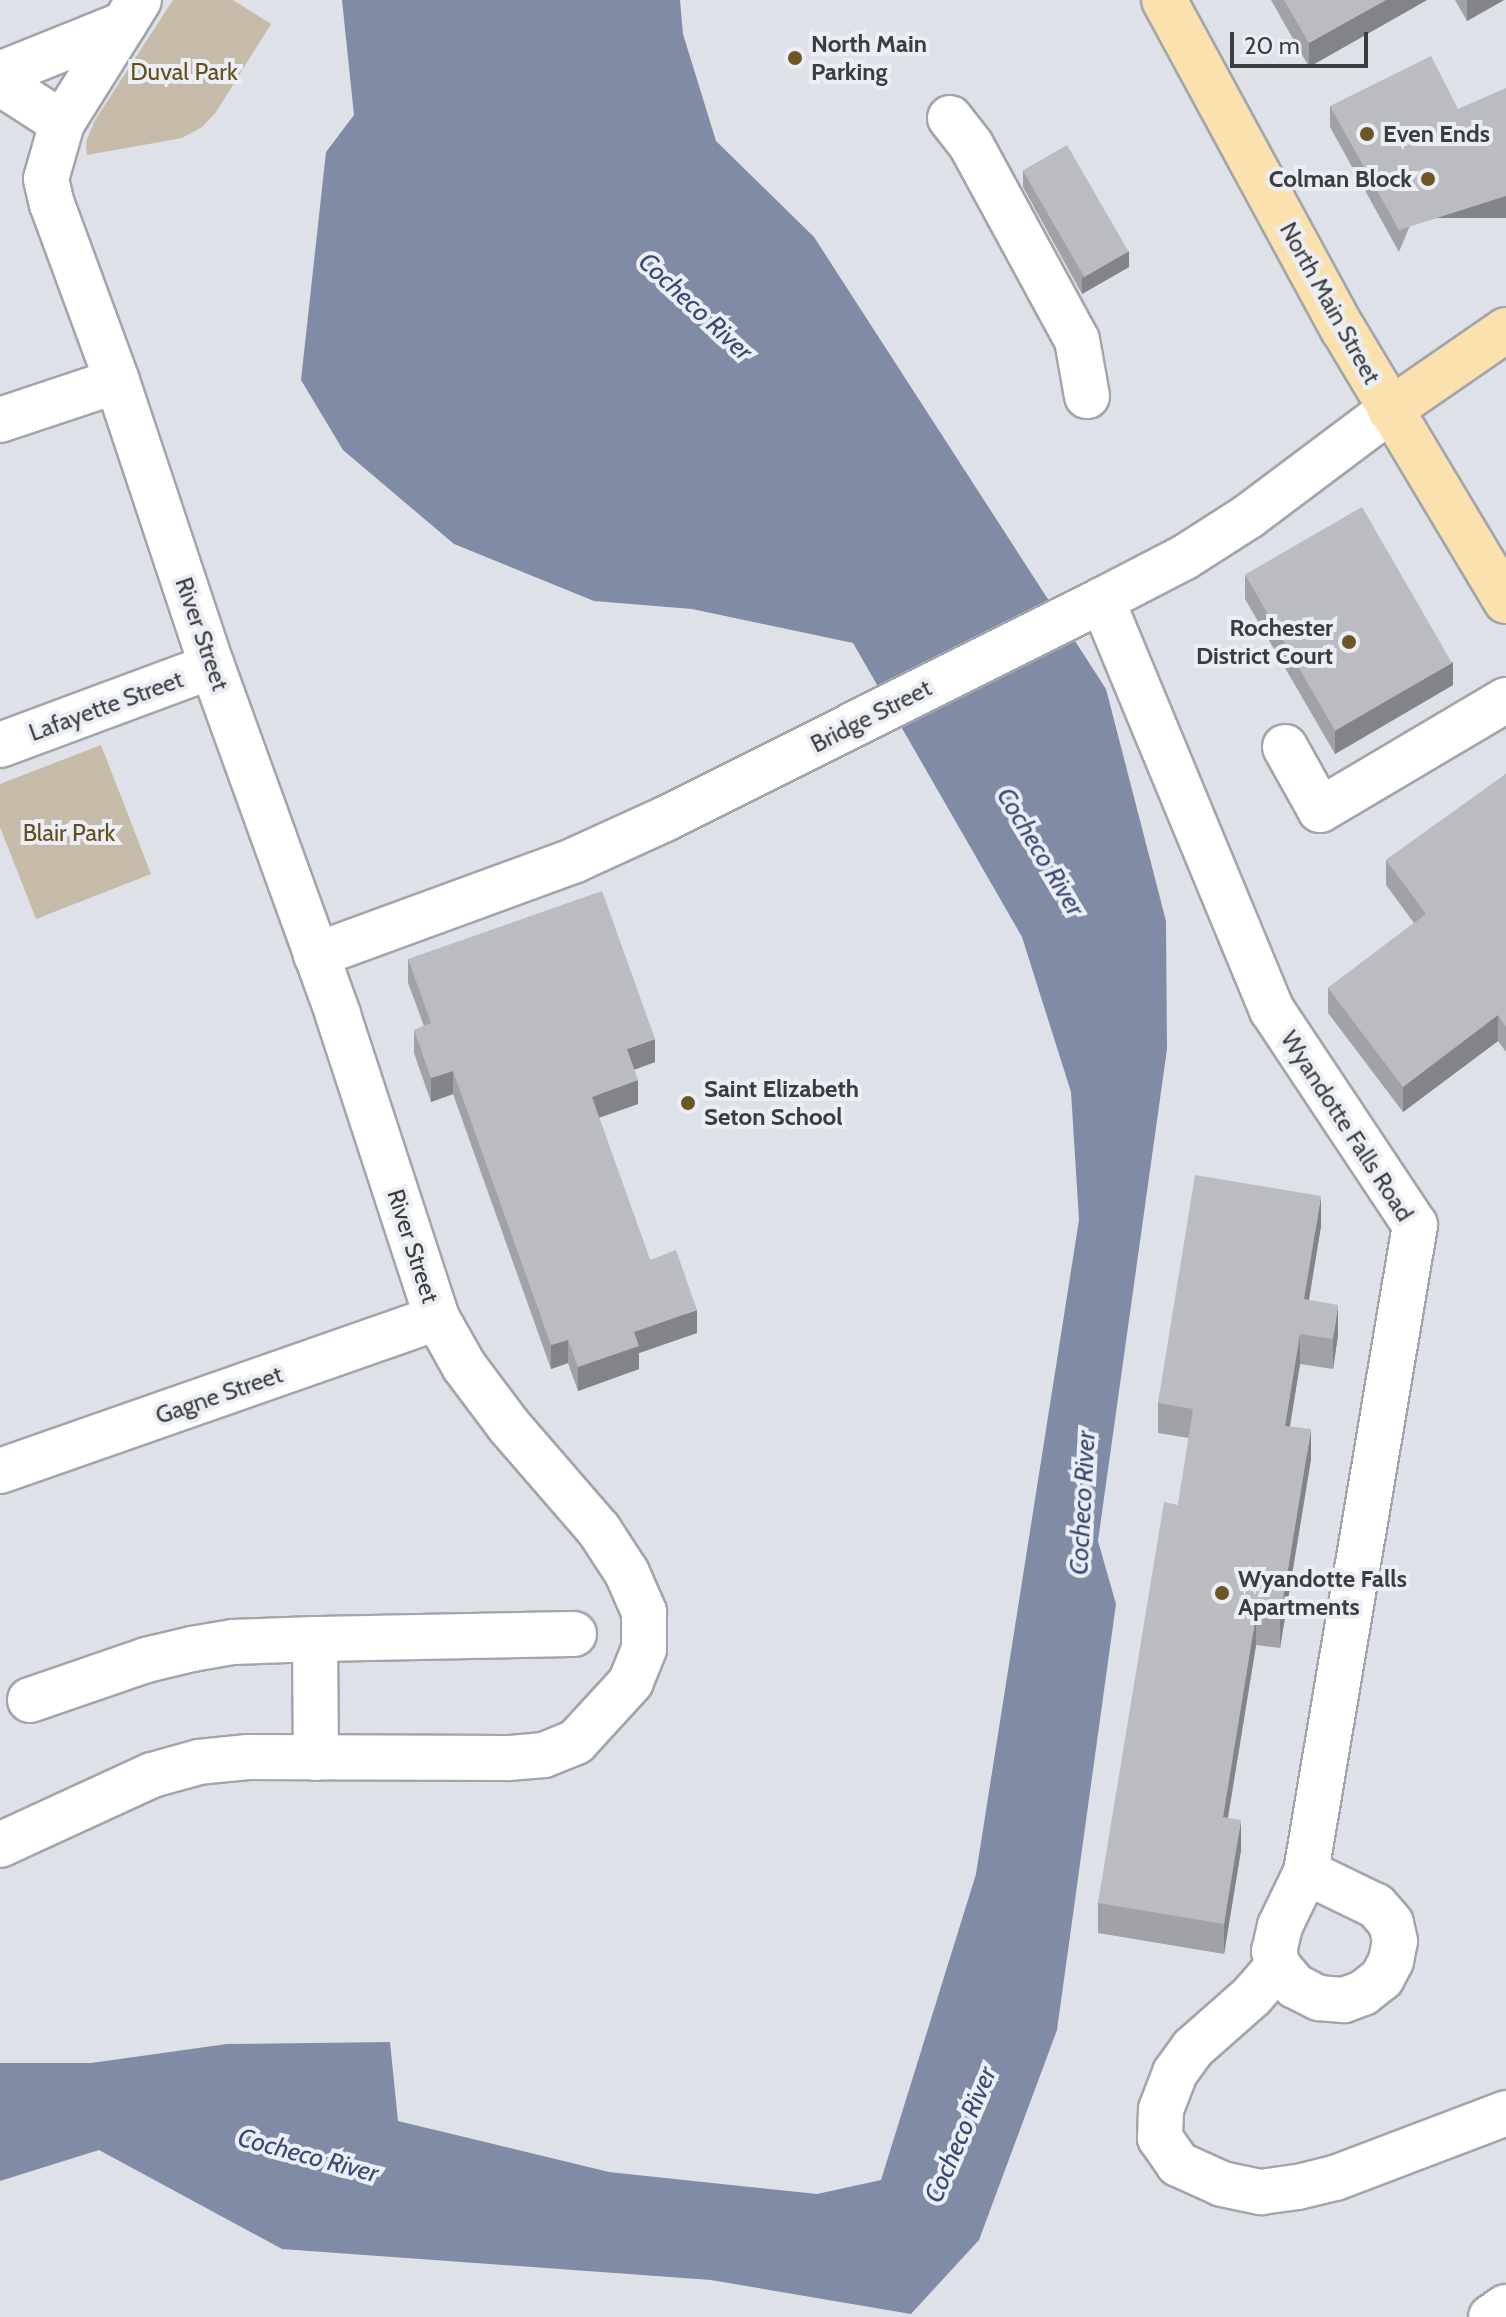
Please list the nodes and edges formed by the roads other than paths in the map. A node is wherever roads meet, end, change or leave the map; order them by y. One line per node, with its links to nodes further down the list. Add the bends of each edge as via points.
1 (1164, 0): 10 (main road, North Main Street)
2 (132, 12): 3 (street, River Street); 6 (street, River Street)
3 (0, 74)
4 (0, 83): 6 (street)
5 (950, 118): 9 (street, via 971,145 1077,340)
6 (62, 123): 8 (street, River Street, via 46,179)
7 (1506, 330): 10 (main road)
8 (117, 381): 11 (street); 14 (street, River Street)
9 (1087, 396)
10 (1390, 410): 12 (main road, North Main Street); 13 (street, Bridge Street, via 1249,516 1185,557)
11 (0, 420)
12 (1506, 601)
13 (1092, 604): 18 (street, Bridge Street, via 575,860); 26 (street, Wyandotte Falls Road, via 1272,1010 1415,1225)
14 (212, 666): 16 (street, Lafayette Street); 18 (street, River Street)
15 (1506, 700): 17 (street, via 1320,810)
16 (0, 745)
17 (1285, 747)
18 (316, 955): 19 (street, River Street)
19 (437, 1318): 20 (street, Gagne Street); 24 (street, River Street, via 464,1366 599,1530 627,1573 644,1612 644,1649 631,1682 606,1711 576,1742 544,1755)
20 (0, 1471)
21 (574, 1634): 22 (street)
22 (315, 1639): 23 (street, via 192,1649); 24 (street)
23 (30, 1700)
24 (316, 1758): 25 (street, River Street, via 199,1762 152,1775)
25 (0, 1845)
26 (1306, 1872): 27 (street, Wyandotte Falls Road, via 1280,1926 1274,1951); 27 (street, via 1376,1906 1391,1923 1391,1961 1382,1978 1344,2000 1319,1998 1295,1986)
27 (1278, 1966): 28 (street, via 1193,2048 1175,2073 1161,2109 1160,2138 1178,2164 1222,2184 1261,2192 1298,2187)
28 (1506, 2113)
29 (1506, 2307): 30 (street)
30 (1491, 2317)

